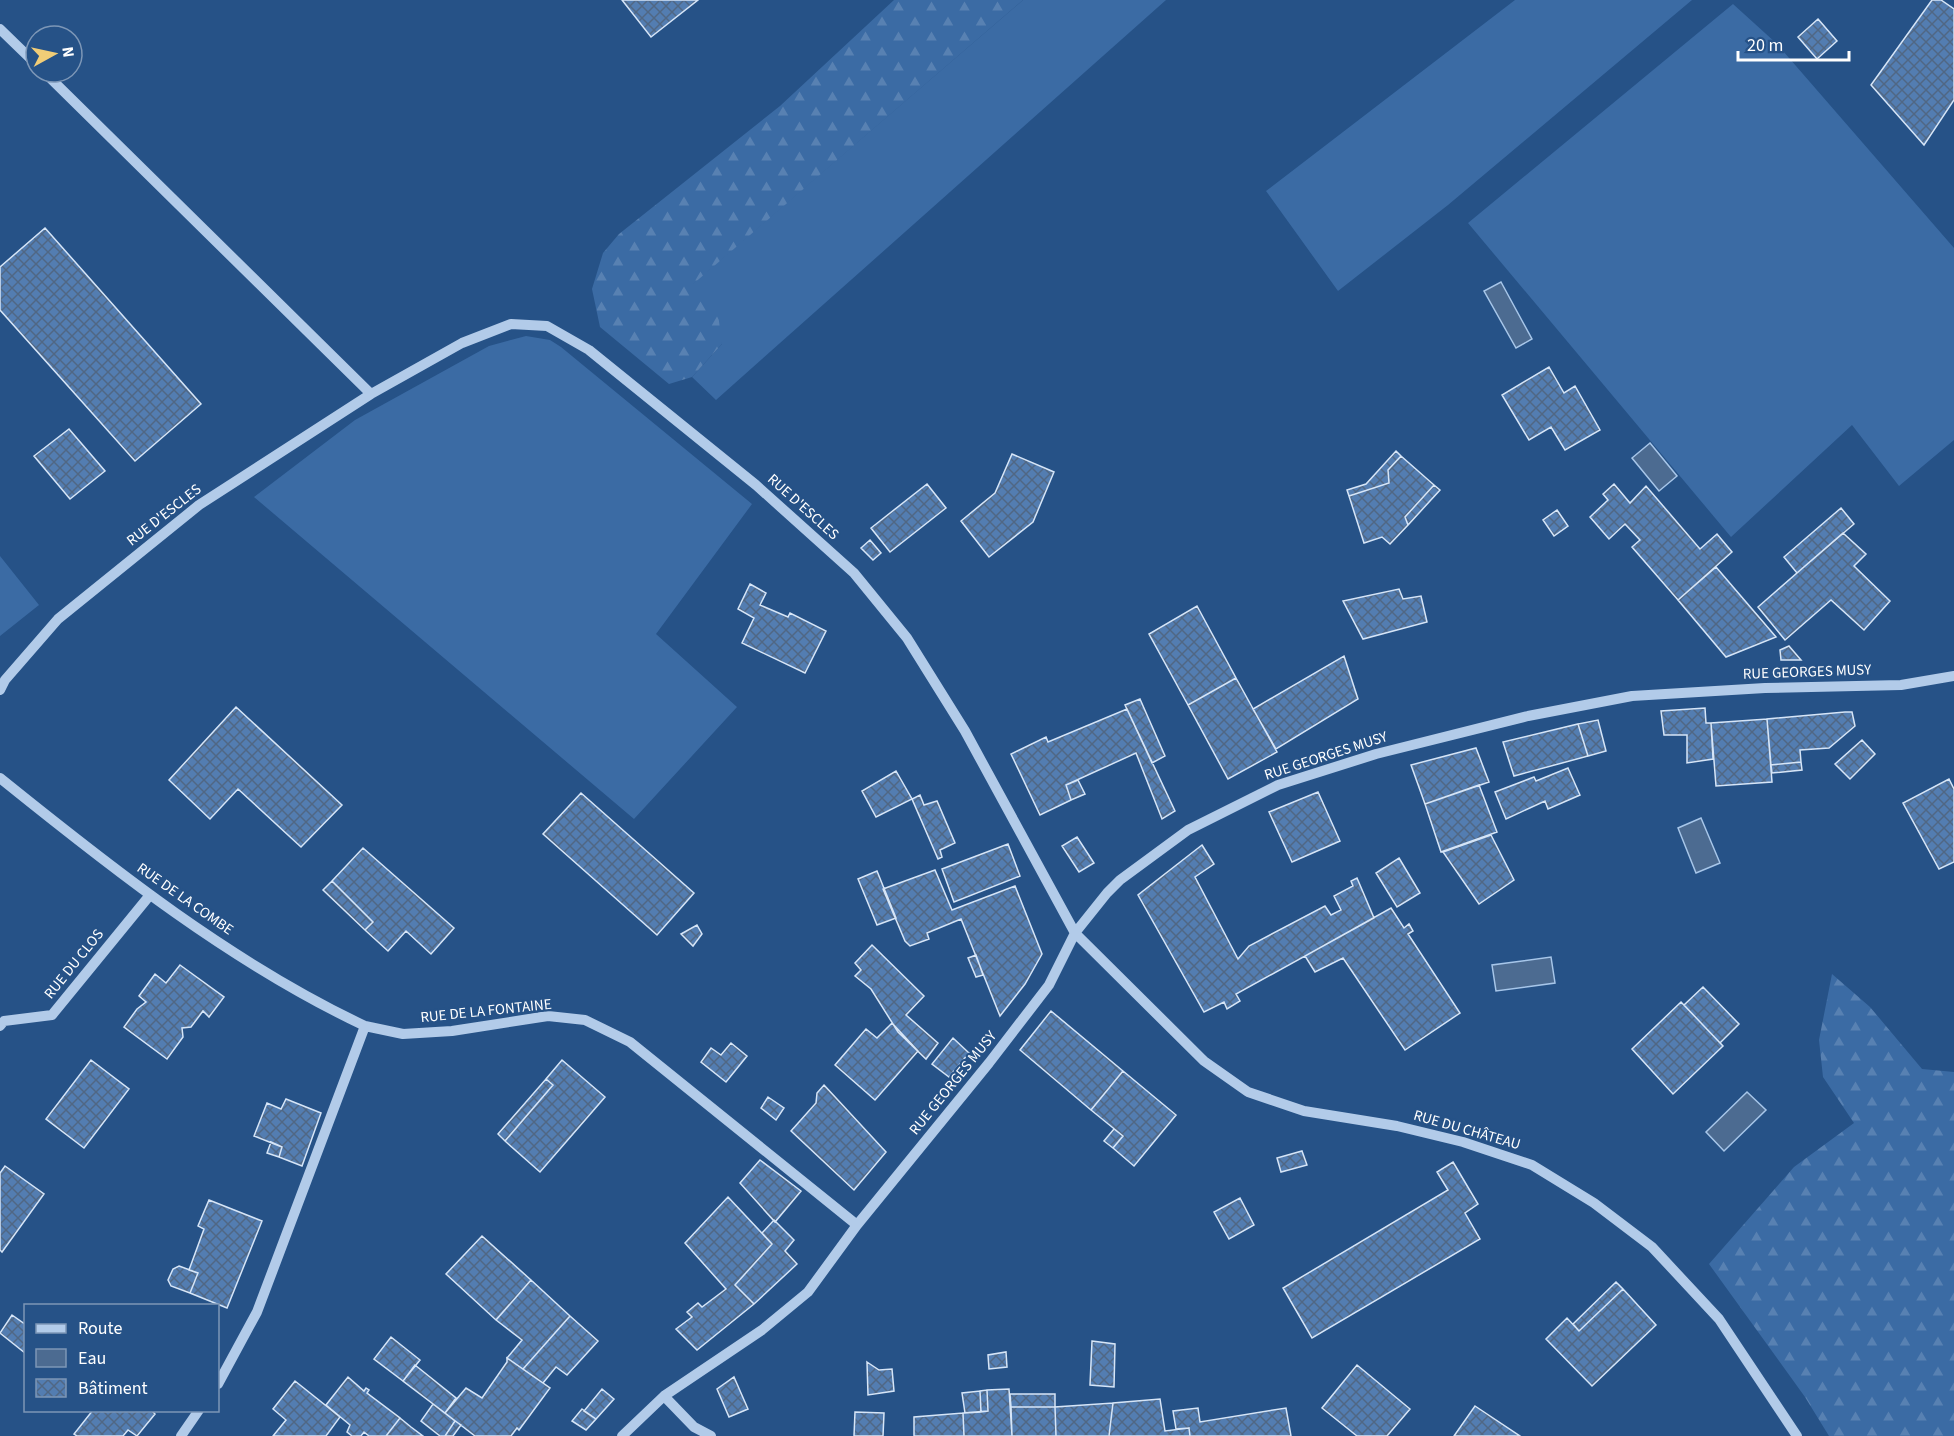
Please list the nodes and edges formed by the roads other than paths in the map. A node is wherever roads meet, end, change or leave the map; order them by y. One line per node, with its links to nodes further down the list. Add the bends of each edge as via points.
1 (0, 29): 2 (street)
2 (24, 52)
3 (56, 84): 4 (street)
4 (371, 394): 6 (street, RUE D'ESCLES, via 199,505 58,619); 9 (street, RUE D'ESCLES, via 462,342 511,324 547,326 590,350 756,485 854,573 880,603 907,638 965,731)
5 (1954, 676): 9 (street, RUE GEORGES MUSY, via 1901,685 1632,696 1528,716 1376,754 1278,784 1188,830 1120,880)
6 (0, 690)
7 (0, 778): 8 (street, RUE DE LA COMBE)
8 (150, 895): 10 (street, RUE DU CLOS, via 52,1015); 11 (street, RUE DE LA COMBE, via 226,947 325,1007)
9 (1075, 933): 12 (street, RUE GEORGES MUSY, via 1049,985 990,1064); 19 (street, RUE DU CHÂTEAU, via 1204,1061 1248,1092 1304,1111 1397,1126 1463,1142 1532,1165 1594,1203 1652,1247 1719,1319)
10 (1, 1021)
11 (365, 1026): 12 (street, RUE DE LA FONTAINE, via 403,1034 452,1031 548,1016 585,1020 630,1042); 13 (street, via 257,1312)
12 (857, 1225): 14 (street, RUE GEORGES MUSY, via 808,1292 762,1330)
13 (219, 1382)
14 (664, 1396): 17 (street, RUE GEORGES MUSY); 18 (street, via 694,1427)
15 (198, 1412): 16 (street)
16 (181, 1436)
17 (622, 1436)
18 (711, 1436)
19 (1797, 1436)

